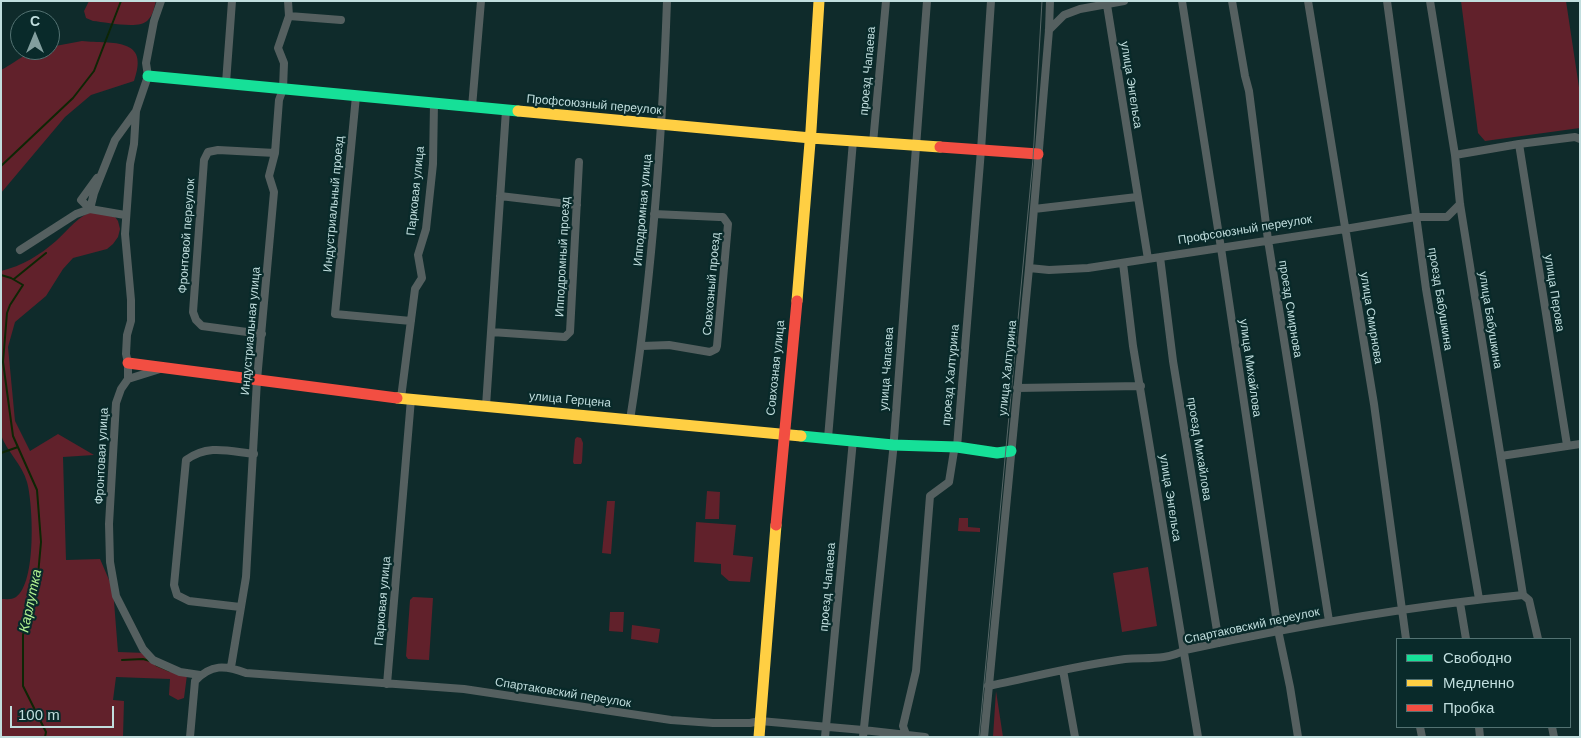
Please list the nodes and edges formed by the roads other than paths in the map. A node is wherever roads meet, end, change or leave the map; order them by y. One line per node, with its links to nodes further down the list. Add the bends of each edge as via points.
1 (161, 1): 21 (street, Фронтовая улица, via 146,63)
2 (232, 1): 22 (street)
3 (288, 1): 18 (street, Индустриальная улица)
4 (481, 1): 26 (street)
5 (667, 1): 29 (street, Ипподромная улица)
6 (819, 1): 30 (street, Совхозная улица)
7 (886, 1): 33 (street, проезд Чапаева)
8 (927, 1): 35 (street, улица Чапаева)
9 (991, 1): 36 (street, проезд Халтурина)
10 (1050, 1): 20 (street, улица Халтурина)
11 (1124, 1): 17 (street)
12 (1182, 1): 54 (street, улица Михайлова)
13 (1232, 1): 53 (street, проезд Смирнова, via 1250,92)
14 (1308, 1): 52 (street, улица Смирнова)
15 (1387, 1): 49 (street, проезд Бабушкина)
16 (1430, 1): 39 (street, улица Бабушкина)
17 (1107, 5): 20 (street, via 1064,15); 42 (street, улица Энгельса)
18 (289, 16): 19 (street); 23 (street, Индустриальная улица, via 278,48 284,63)
19 (341, 20)
20 (1049, 30): 38 (street, улица Халтурина)
21 (148, 76): 22 (street, Профсоюзный переулок); 28 (street, Фронтовая улица)
22 (226, 83): 23 (street, Профсоюзный переулок)
23 (283, 89): 24 (street, Профсоюзный переулок); 37 (street, Индустриальная улица, via 279,100)
24 (356, 96): 25 (street, Профсоюзный переулок); 60 (street, Индустриальный проезд, via 335,314)
25 (434, 103): 26 (street, Профсоюзный переулок); 60 (street, Парковая улица, via 432,173 426,229 418,255 422,278 415,289)
26 (472, 107): 27 (street, Профсоюзный переулок)
27 (506, 110): 29 (street, Профсоюзный переулок); 41 (street)
28 (136, 112): 45 (street, via 115,140); 47 (street, Фронтовая улица)
29 (662, 125): 30 (street, Профсоюзный переулок); 48 (street, Ипподромная улица)
30 (811, 138): 32 (street, Профсоюзный переулок); 73 (street, Совхозная улица)
31 (1580, 139): 34 (street, via 1574,136)
32 (853, 141): 33 (street, Профсоюзный переулок); 74 (street)
33 (873, 143): 35 (street, Профсоюзный переулок)
34 (1519, 144): 39 (street); 78 (street, улица Перова)
35 (915, 145): 36 (street, Профсоюзный переулок); 77 (street, улица Чапаева)
36 (982, 150): 38 (street, Профсоюзный переулок); 79 (street, проезд Халтурина)
37 (275, 153): 62 (street, Индустриальная улица, via 269,176 274,192); 62 (street, Фронтовой переулок, via 208,152 204,160 195,284 193,312 202,326)
38 (1038, 154): 46 (street, улица Халтурина)
39 (1455, 155): 43 (street, улица Бабушкина)
40 (579, 162): 44 (street, Ипподромный проезд)
41 (500, 196): 44 (street); 61 (street)
42 (1137, 197): 46 (street); 57 (street, улица Энгельса)
43 (1460, 204): 50 (street); 51 (street, улица Бабушкина)
44 (576, 205): 61 (street, Ипподромный проезд, via 570,332 565,337)
45 (90, 209): 47 (street); 55 (street, via 76,214)
46 (1034, 209): 59 (street, улица Халтурина)
47 (125, 214): 64 (street, Фронтовая улица, via 131,300)
48 (654, 214): 63 (street, Ипподромная улица); 63 (street, Совхозный проезд, via 723,217 728,224 718,346 710,352 669,345)
49 (1416, 217): 50 (street, Профсоюзный переулок); 52 (street, Профсоюзный переулок); 84 (street, проезд Бабушкина)
50 (1447, 217): 51 (street)
51 (1464, 226): 82 (street, улица Бабушкина)
52 (1345, 229): 53 (street, Профсоюзный переулок); 87 (street, улица Смирнова, via 1374,404)
53 (1268, 240): 54 (street, Профсоюзный переулок); 88 (street, проезд Смирнова)
54 (1221, 248): 56 (street, Профсоюзный переулок); 89 (street, улица Михайлова)
55 (20, 250)
56 (1160, 257): 57 (street, Профсоюзный переулок); 93 (street, проезд Михайлова)
57 (1148, 259): 58 (street, Профсоюзный переулок)
58 (1123, 263): 59 (street, Профсоюзный переулок, via 1088,268); 68 (street, улица Энгельса)
59 (1029, 268): 69 (street, улица Халтурина)
60 (411, 320): 70 (street, Парковая улица)
61 (491, 332): 71 (street)
62 (262, 334): 67 (street, Индустриальная улица)
63 (642, 346): 72 (street, Ипподромная улица)
64 (128, 363): 65 (street, улица Герцена); 66 (street, Фронтовая улица)
65 (164, 368): 66 (street); 67 (street, улица Герцена)
66 (128, 378): 97 (street, Фронтовая улица, via 116,403 109,524 110,562 116,596 143,649 153,660 180,672)
67 (257, 380): 70 (street, улица Герцена); 81 (street, Индустриальная улица)
68 (1141, 386): 69 (street); 94 (street, улица Энгельса)
69 (1016, 388): 80 (street, улица Халтурина)
70 (406, 399): 71 (street, улица Герцена); 98 (street, Парковая улица)
71 (486, 406): 72 (street, улица Герцена)
72 (630, 420): 73 (street, улица Герцена)
73 (783, 435): 74 (street, улица Герцена); 100 (street, Совхозная улица)
74 (828, 438): 75 (street, улица Герцена)
75 (853, 440): 77 (street, улица Герцена); 101 (street, проезд Чапаева)
76 (1580, 444): 78 (street)
77 (893, 445): 79 (street, улица Герцена); 102 (street, улица Чапаева)
78 (1567, 446): 82 (street)
79 (957, 447): 80 (street, улица Герцена, via 996,453); 103 (street, проезд Халтурина, via 949,482 930,496 916,671 903,726)
80 (1011, 451): 99 (street, улица Халтурина)
81 (254, 454): 86 (street, Индустриальная улица, via 246,577); 86 (street, via 208,450 196,452 186,460 174,585 177,594 188,601)
82 (1501, 456): 83 (street, улица Бабушкина)
83 (1523, 595): 84 (street, Спартаковский переулок); 92 (street, улица Бабушкина, via 1529,600)
84 (1479, 599): 85 (street, Спартаковский переулок)
85 (1460, 603): 87 (street, Спартаковский переулок); 91 (street)
86 (240, 607): 95 (street, Индустриальная улица)
87 (1402, 610): 88 (street, Спартаковский переулок); 90 (street, улица Смирнова)
88 (1329, 621): 89 (street, Спартаковский переулок)
89 (1278, 630): 93 (street, Спартаковский переулок); 111 (street, улица Михайлова)
90 (1406, 638)
91 (1466, 638)
92 (1538, 638)
93 (1219, 643): 94 (street, Спартаковский переулок)
94 (1185, 650): 96 (street, Спартаковский переулок, via 1176,655 1126,659); 110 (street, улица Энгельса)
95 (231, 667): 97 (street, Спартаковский переулок, via 208,669); 98 (street, Спартаковский переулок, via 246,673)
96 (1063, 670): 99 (street, Спартаковский переулок); 109 (street)
97 (200, 675): 104 (street, via 195,681)
98 (387, 684): 100 (street, Спартаковский переулок, via 464,689 671,720 713,723)
99 (988, 686): 108 (street, улица Халтурина)
100 (760, 721): 101 (street, Спартаковский переулок); 105 (street, Совхозная улица)
101 (826, 727): 102 (street, Спартаковский переулок); 106 (street, проезд Чапаева)
102 (863, 733): 103 (street, Спартаковский переулок)
103 (907, 736): 107 (street, Спартаковский переулок)
104 (190, 737)
105 (759, 737)
106 (825, 737)
107 (925, 737)
108 (984, 737)
109 (1075, 737)
110 (1198, 737)
111 (1298, 737)

